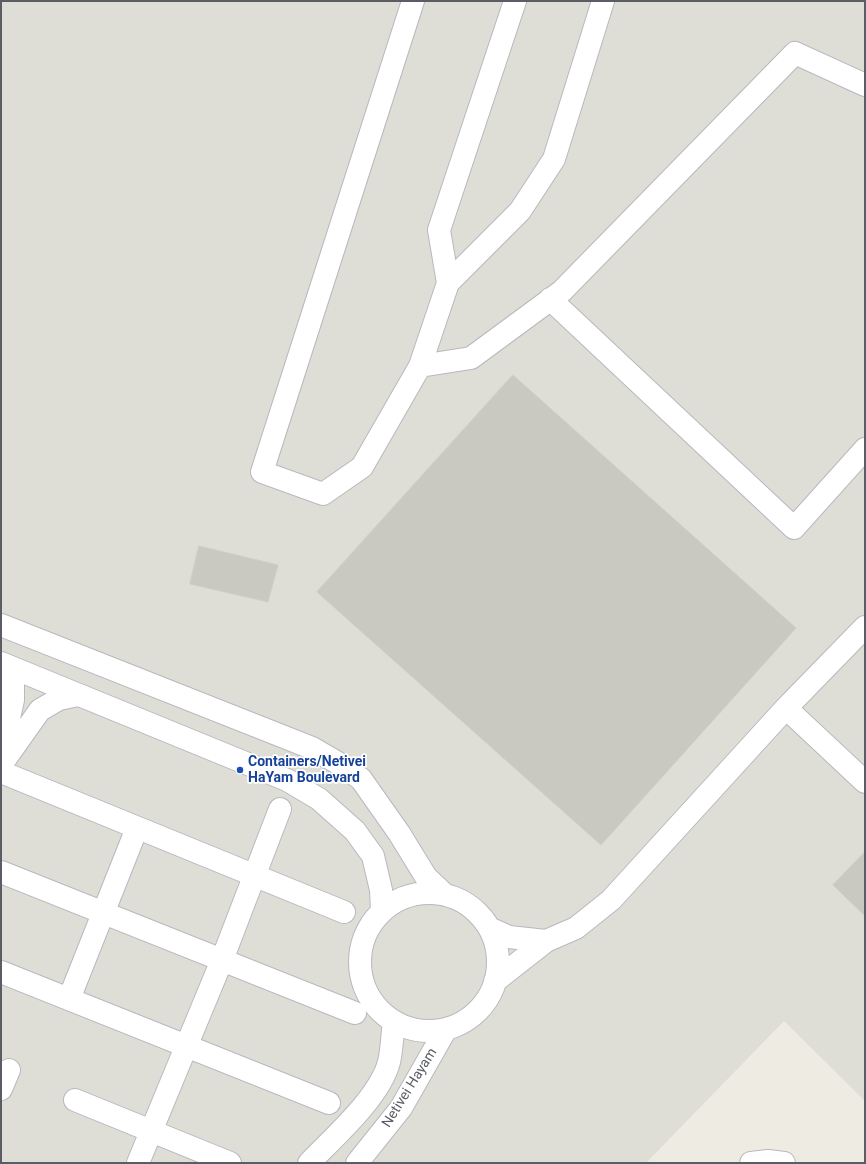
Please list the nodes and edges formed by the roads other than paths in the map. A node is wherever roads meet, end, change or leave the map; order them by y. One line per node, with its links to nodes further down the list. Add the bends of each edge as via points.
1 (413, 1): 7 (street, via 262,472 323,494 362,467)
2 (515, 1): 5 (street, via 439,230)
3 (603, 1): 5 (street, via 554,159 520,211)
4 (865, 85): 6 (street, via 795,53 562,291)
5 (448, 283): 7 (street)
6 (550, 299): 7 (street, via 471,358); 8 (street, via 794,528)
7 (420, 366)
8 (865, 449)
9 (1, 625): 22 (street, via 312,748 343,766 361,779 426,877)
10 (865, 627): 13 (street)
11 (1, 664): 12 (street); 14 (street, via 13,682 14,700)
12 (78, 695): 15 (street, via 59,699 40,710); 23 (street, via 287,780 319,799 355,831 373,856 381,890)
13 (786, 708): 17 (street); 27 (street, via 611,900 576,928)
14 (1, 754)
15 (1, 765)
16 (1, 772): 19 (street)
17 (865, 782)
18 (280, 808): 21 (street)
19 (137, 828): 21 (street); 24 (street)
20 (1, 872): 24 (street)
21 (255, 875): 25 (street); 28 (street)
22 (445, 895): 23 (street, via 428,893 412,896); 26 (street, via 463,902 478,914)
23 (382, 911): 33 (street, via 368,928 361,948 359,970 365,990 377,1008)
24 (103, 912): 28 (street); 31 (street)
25 (344, 912)
26 (489, 928): 27 (street, via 509,937); 30 (street, via 496,945)
27 (546, 941): 30 (street)
28 (222, 960): 32 (street); 35 (street)
29 (1, 972): 31 (street)
30 (496, 981): 34 (street, via 488,998 477,1012 462,1023)
31 (69, 999): 35 (street)
32 (355, 1013)
33 (394, 1022): 34 (street, via 410,1029 428,1032); 41 (street, Netivei Hayam, via 389,1061 383,1078 367,1102)
34 (446, 1029): 42 (street, Netivei Hayam, via 401,1108)
35 (187, 1046): 37 (street); 38 (street)
36 (75, 1100): 38 (street)
37 (329, 1102)
38 (151, 1132): 39 (street); 40 (street)
39 (138, 1163)
40 (230, 1163)
41 (309, 1163)
42 (357, 1163)
43 (751, 1163): 44 (street)
44 (784, 1163)

